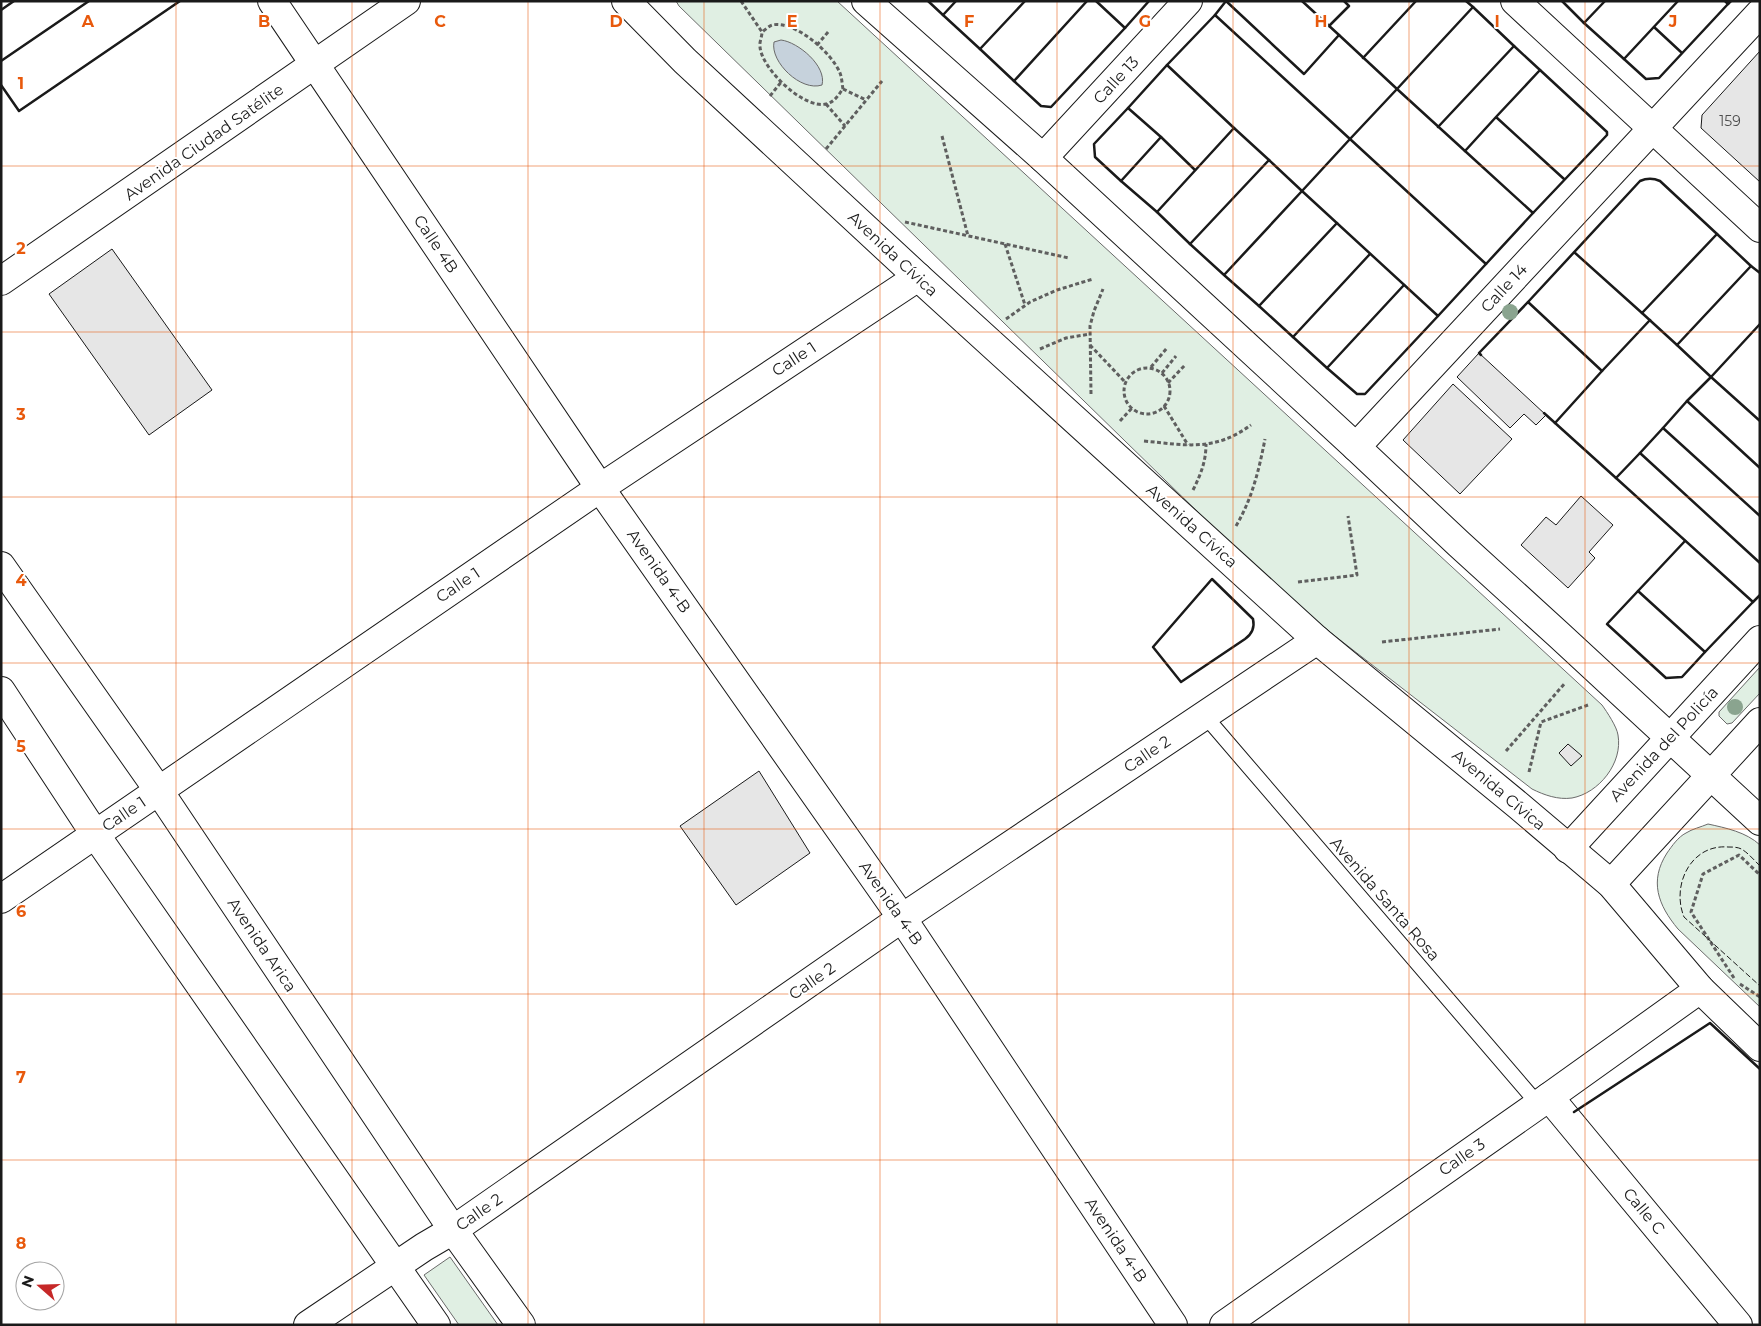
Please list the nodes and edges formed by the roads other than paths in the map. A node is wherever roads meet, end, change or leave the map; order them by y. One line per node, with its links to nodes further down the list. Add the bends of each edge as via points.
1 (272, 1): 8 (street, Calle 4B)
2 (406, 1): 8 (street, Avenida Ciudad Satélite)
3 (626, 1): 12 (street, Avenida Cívica, via 685,61)
4 (866, 1): 10 (street)
5 (1188, 1): 10 (street, Calle 13)
6 (1515, 1): 9 (street)
7 (1760, 13): 9 (street, Calle 14)
8 (316, 64): 13 (street, Avenida Ciudad Satélite); 15 (street, Calle 4B)
9 (1652, 129): 11 (street); 14 (street, Calle 14)
10 (1043, 158): 14 (street)
11 (1760, 228)
12 (918, 277): 15 (street, Calle 1); 17 (street, Avenida Cívica)
13 (1, 281)
14 (1356, 447): 22 (street)
15 (600, 488): 24 (street, Calle 1); 30 (street, Avenida 4-B)
16 (1, 566): 24 (street, Avenida Arica)
17 (1317, 640): 20 (street, Calle 2); 27 (street, Avenida Cívica)
18 (1760, 640): 22 (street, Avenida del Policía)
19 (1, 691): 26 (street)
20 (1205, 716): 30 (street, Calle 2); 33 (lane, Avenida Santa Rosa)
21 (1760, 722): 23 (street)
22 (1670, 737): 23 (street); 27 (street, Avenida del Policía)
23 (1710, 776): 25 (street); 28 (street)
24 (159, 791): 26 (street, Calle 1); 34 (street, Avenida Arica)
25 (1760, 821)
26 (95, 834): 29 (street, Calle 1); 35 (street)
27 (1568, 848): 28 (street, Avenida Cívica)
28 (1611, 884): 31 (street, Avenida Cívica)
29 (1, 898)
30 (902, 918): 34 (street, Calle 2); 39 (street, Avenida 4-B)
31 (1700, 989): 32 (street, Avenida Cívica); 33 (street, Calle 3)
32 (1760, 1047)
33 (1543, 1101): 40 (street, Calle 3); 41 (street, Calle C)
34 (454, 1230): 35 (street, Calle 2); 38 (street, Avenida Arica)
35 (396, 1266): 36 (street, Calle 2); 37 (street)
36 (308, 1325)
37 (436, 1325)
38 (521, 1325)
39 (1173, 1325)
40 (1224, 1325)
41 (1738, 1325)

